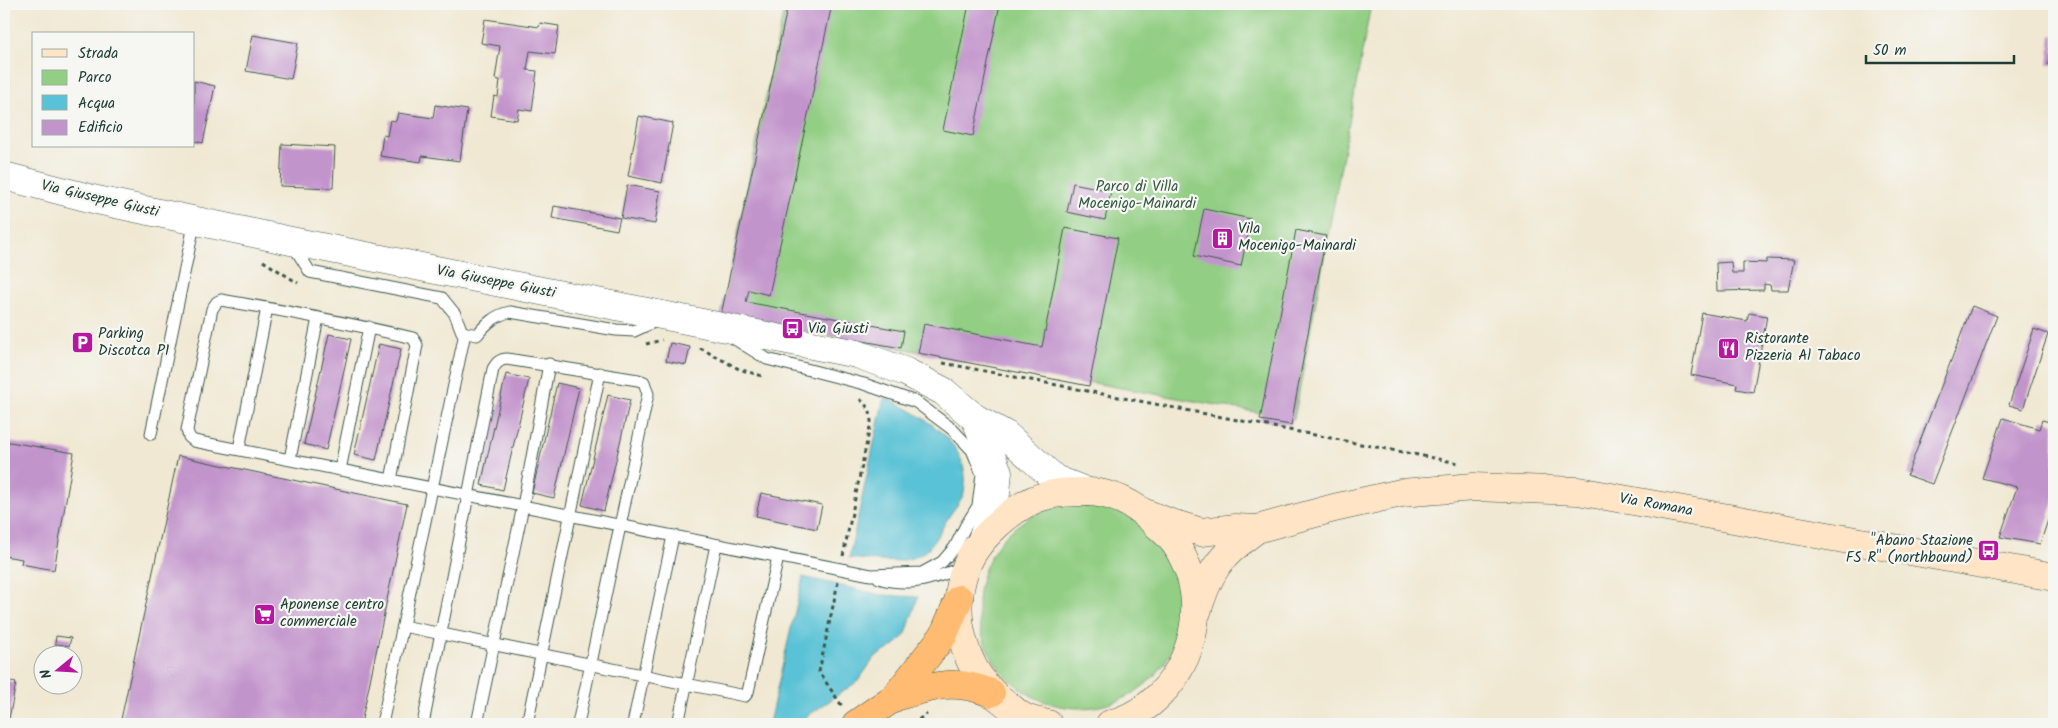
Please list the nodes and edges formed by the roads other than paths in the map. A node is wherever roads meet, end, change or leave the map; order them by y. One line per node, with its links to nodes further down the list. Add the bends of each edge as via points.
1 (4, 176): 2 (street, Via Giuseppe Giusti, via 97,200)
2 (195, 220): 3 (street, Via Giuseppe Giusti); 13 (lane)
3 (291, 241): 5 (street, Via Giuseppe Giusti); 9 (lane, via 310,272 442,298 455,314 462,332)
4 (266, 308): 6 (lane); 14 (lane); 14 (lane, via 221,300 215,304 187,430 194,442)
5 (668, 316): 7 (street, Via Giuseppe Giusti); 9 (lane, via 634,331 510,312 488,322 477,336)
6 (318, 318): 8 (lane); 15 (lane)
7 (713, 325): 12 (street, Via Giuseppe Giusti, via 857,354 906,372 943,391); 31 (lane, via 767,359 864,384 916,402 952,429 972,450 982,474 978,506 955,548 942,562 922,572)
8 (369, 328): 16 (lane); 17 (lane, via 413,338 417,345)
9 (466, 333): 18 (lane)
10 (549, 364): 11 (lane); 20 (lane, via 502,359 496,364); 21 (lane)
11 (600, 374): 23 (lane); 24 (lane, via 644,382 648,394)
12 (975, 418): 19 (street, Via Giuseppe Giusti, via 1006,435 1055,479); 27 (street, Via Giuseppe Giusti, via 998,472 995,504)
13 (151, 434)
14 (238, 449): 15 (lane)
15 (290, 460): 16 (lane)
16 (340, 470): 17 (lane)
17 (391, 480): 18 (lane)
18 (433, 488): 20 (lane); 35 (lane)
19 (1088, 492): 22 (main road, via 1127,503); 27 (main road, via 1048,495 1011,511)
20 (469, 496): 21 (lane); 36 (lane)
21 (523, 506): 23 (lane); 37 (lane)
22 (1145, 513): 25 (main road, Via Romana, via 1201,532); 34 (main road, via 1174,542 1191,578)
23 (570, 516): 24 (lane); 38 (lane)
24 (619, 525): 26 (lane); 39 (lane)
25 (1257, 529): 32 (main road, Via Romana, via 1402,493 1474,487 1578,491); 34 (main road, Via Romana, via 1218,562 1204,588)
26 (673, 536): 28 (lane); 40 (lane)
27 (982, 539): 30 (main road)
28 (716, 545): 29 (lane); 41 (lane)
29 (778, 557): 31 (lane); 41 (lane, via 748,692 745,696)
30 (966, 566): 31 (lane, via 920,582 894,582); 33 (main road)
31 (871, 575)
32 (2054, 577)
33 (959, 599): 42 (main road, via 960,633 971,665); 43 (highway, via 943,636)
34 (1196, 619): 44 (main road, Via Romana, via 1188,652 1176,675)
35 (403, 626): 36 (lane); 45 (lane)
36 (441, 633): 37 (lane); 46 (lane)
37 (493, 644): 38 (lane); 47 (lane)
38 (542, 653): 39 (lane); 48 (lane)
39 (590, 663): 40 (lane); 49 (lane)
40 (642, 675): 41 (lane); 50 (lane)
41 (686, 684): 51 (lane)
42 (992, 693): 43 (highway, via 958,684 932,686); 53 (main road, via 1024,717)
43 (895, 697): 52 (highway)
44 (1143, 715): 54 (main road, Via Romana)
45 (382, 724)
46 (423, 724)
47 (476, 724)
48 (527, 724)
49 (578, 724)
50 (633, 724)
51 (678, 724)
52 (856, 724)
53 (1048, 724)
54 (1110, 724)

